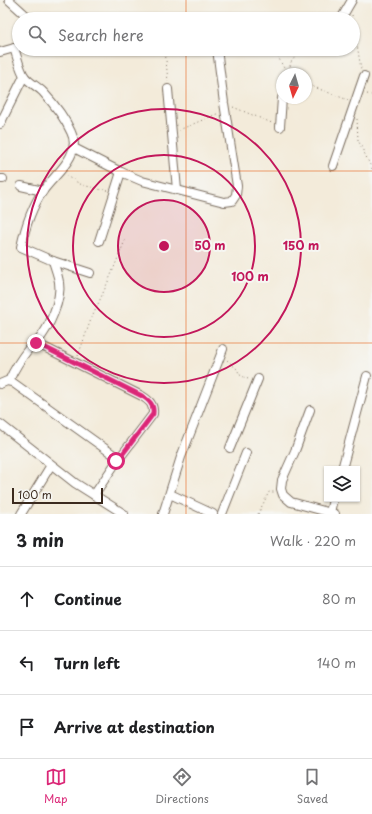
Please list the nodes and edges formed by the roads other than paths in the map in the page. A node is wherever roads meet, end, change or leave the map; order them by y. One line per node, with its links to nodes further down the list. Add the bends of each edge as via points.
1 (9, 0): 3 (street)
2 (352, 0): 4 (street)
3 (22, 12)
4 (345, 12)
5 (12, 48): 6 (street)
6 (0, 52)
7 (19, 56): 9 (street)
8 (218, 56): 19 (street, via 238,186 236,195 232,201 224,202)
9 (24, 76): 13 (street); 15 (street, via 43,92 58,111 72,133)
10 (364, 76): 16 (street)
11 (168, 89): 19 (street)
12 (282, 104): 14 (street)
13 (0, 124)
14 (280, 127)
15 (74, 148): 17 (street); 20 (street)
16 (333, 166)
17 (121, 172): 19 (street, via 142,181); 21 (street)
18 (21, 186): 20 (street)
19 (177, 190)
20 (43, 191): 22 (street, via 26,225 21,248)
21 (99, 241)
22 (53, 261): 23 (street); 24 (street, via 59,281 59,298 49,323)
23 (90, 273)
24 (36, 343): 27 (street, via 14,370); 34 (street, via 142,396 152,404 153,414)
25 (222, 352): 37 (street, via 181,457)
26 (367, 376): 36 (street)
27 (9, 381): 29 (street); 34 (street, via 111,452)
28 (257, 381): 32 (street)
29 (0, 384)
30 (310, 410): 41 (street, via 282,480 282,492 295,504)
31 (0, 424): 35 (street)
32 (230, 448)
33 (246, 453): 45 (street)
34 (115, 464): 38 (street)
35 (51, 465): 38 (street); 42 (street)
36 (343, 466)
37 (170, 494): 43 (street); 44 (street)
38 (94, 495): 40 (street)
39 (334, 502): 41 (street)
40 (121, 513)
41 (332, 513)
42 (21, 514)
43 (163, 514)
44 (214, 514)
45 (222, 514)

